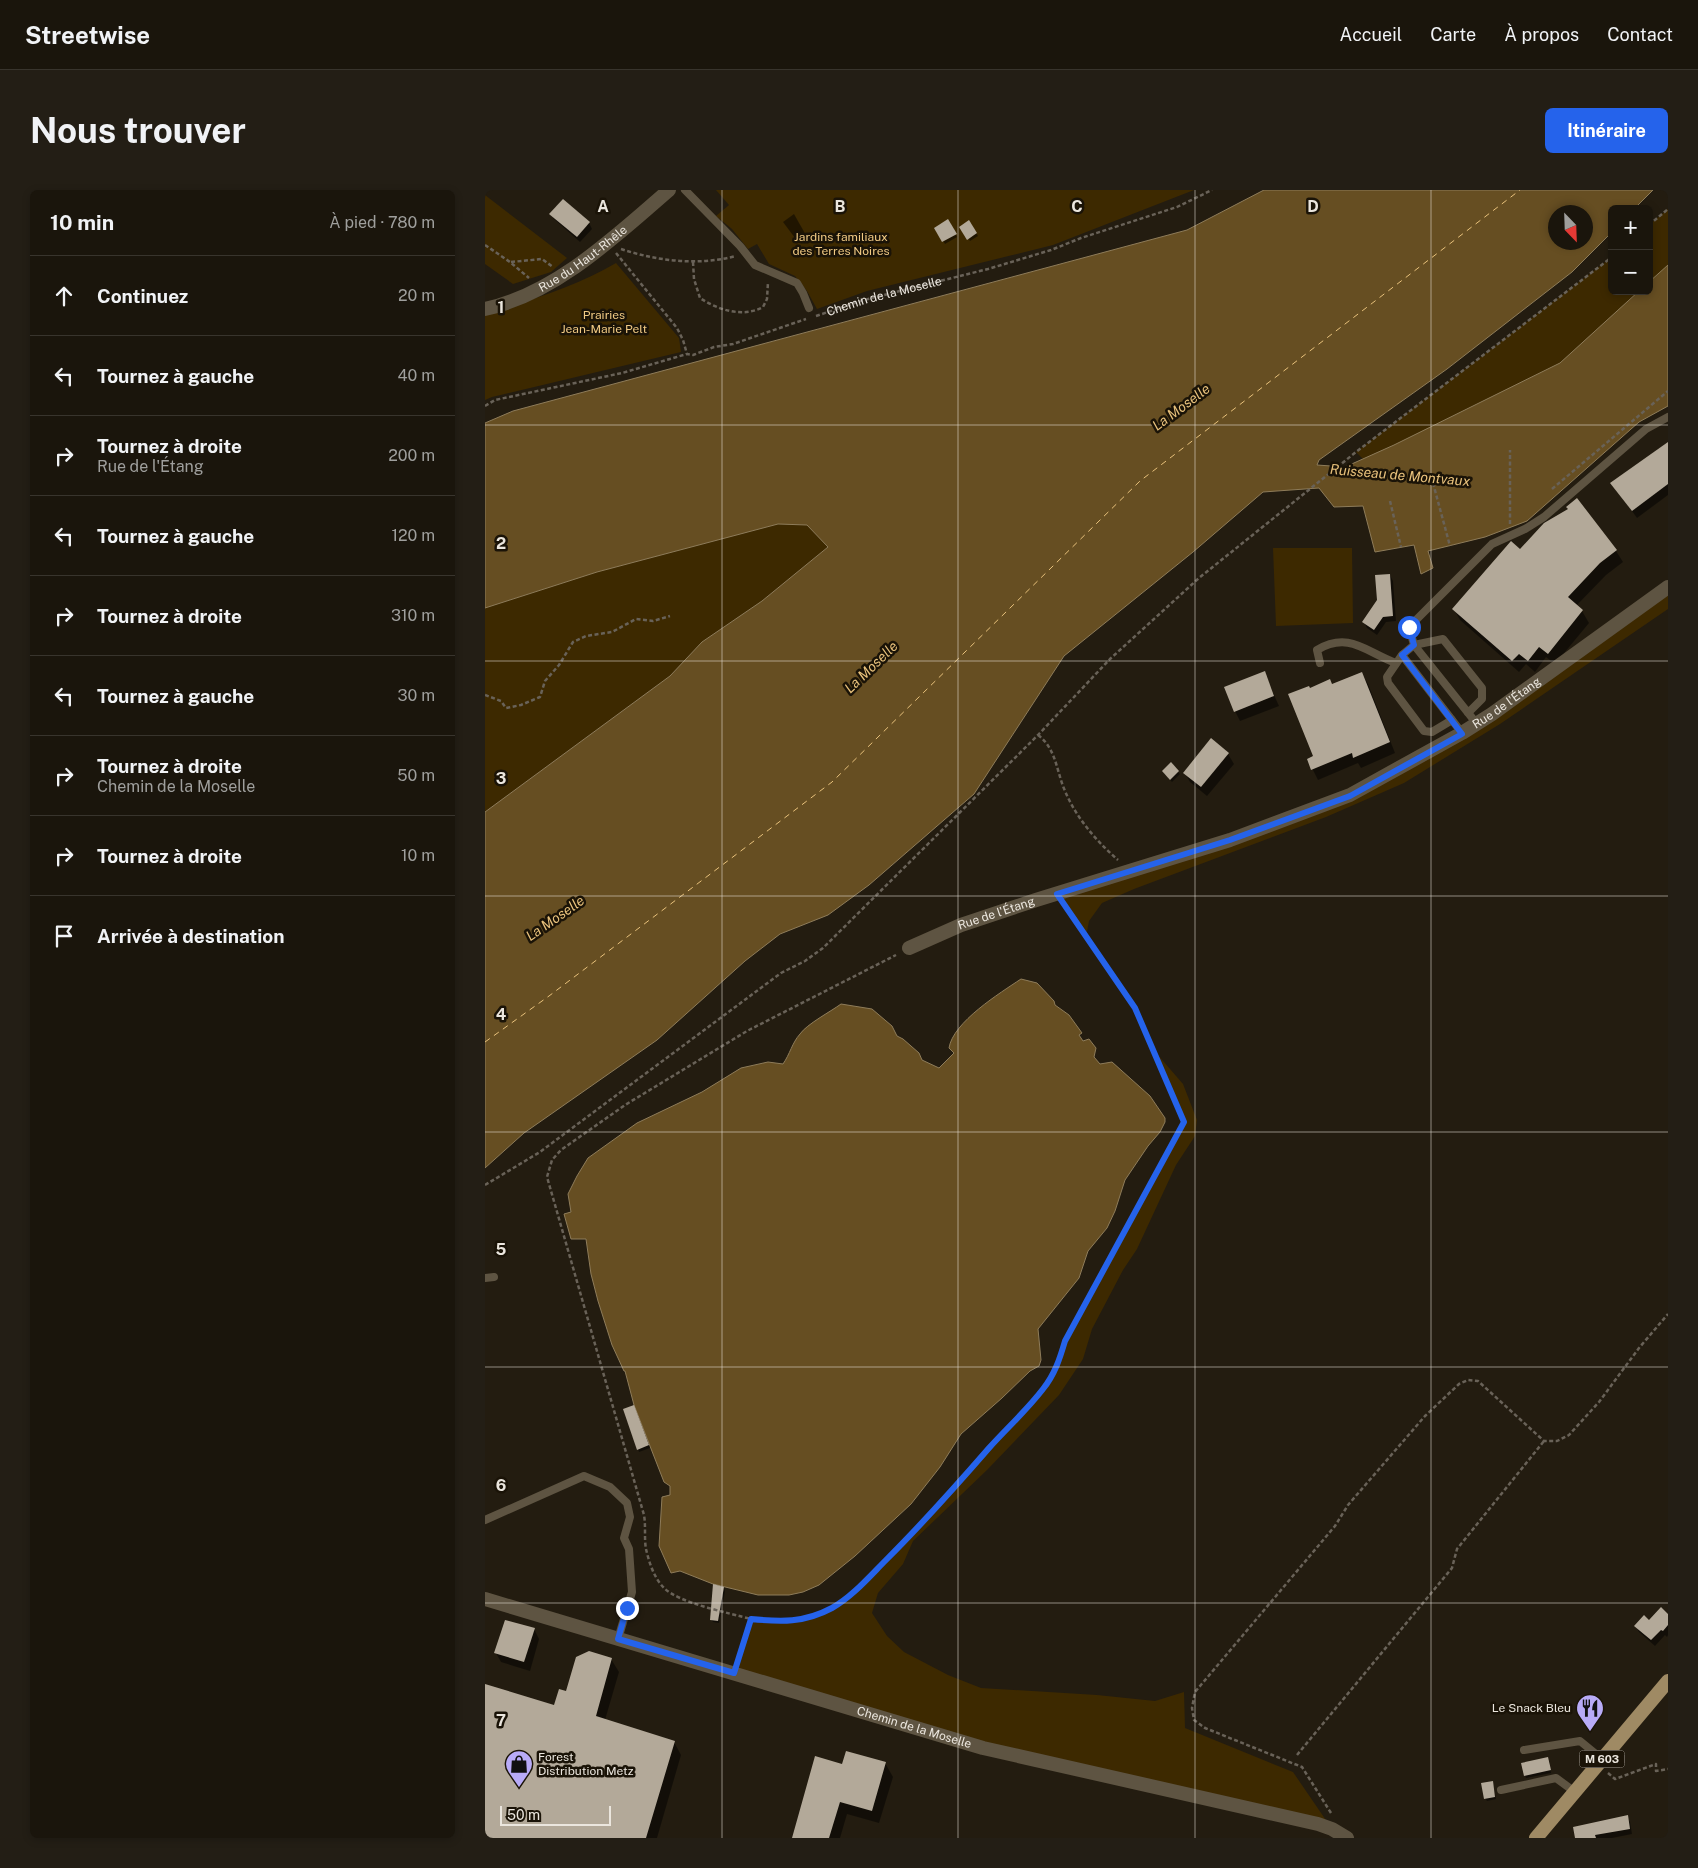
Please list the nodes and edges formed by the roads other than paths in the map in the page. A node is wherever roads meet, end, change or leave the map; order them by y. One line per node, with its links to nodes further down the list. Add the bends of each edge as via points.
1 (669, 190): 4 (street, Rue du Haut-Rhêle, via 607,244 560,276 537,289)
2 (685, 190): 3 (lane, via 755,265 797,283)
3 (809, 308)
4 (485, 309)
5 (1668, 417): 7 (lane, via 1646,429 1544,517 1492,544 1409,627)
6 (1668, 587): 13 (street, Rue de l'Étang)
7 (1414, 645): 8 (lane); 11 (lane); 11 (lane, via 1443,639 1482,688 1482,699)
8 (1402, 655): 10 (lane); 12 (lane)
9 (1320, 663): 10 (lane, via 1317,650 1329,643 1351,642)
10 (1395, 663): 12 (lane, via 1387,677 1388,683 1424,731 1432,732)
11 (1468, 713): 13 (lane)
12 (1452, 720): 14 (lane)
13 (1477, 724): 14 (street, Rue de l'Étang)
14 (1462, 734): 15 (street, Rue de l'Étang, via 1350,796 1230,840 961,925)
15 (909, 948)
16 (494, 1277): 17 (lane)
17 (485, 1278)
18 (485, 1520): 20 (lane, via 584,1476 610,1486 627,1503 629,1517 624,1538 629,1549 632,1592)
19 (485, 1599): 20 (street, Chemin de la Moselle)
20 (618, 1639): 26 (street, Chemin de la Moselle, via 983,1748 1318,1824)
21 (1668, 1680): 23 (main road, M 603)
22 (1523, 1750): 23 (lane, via 1580,1741)
23 (1600, 1762): 25 (main road, M 603)
24 (1501, 1790): 25 (lane, via 1556,1778)
25 (1575, 1792): 27 (main road, M 603)
26 (1347, 1838)
27 (1536, 1838)

